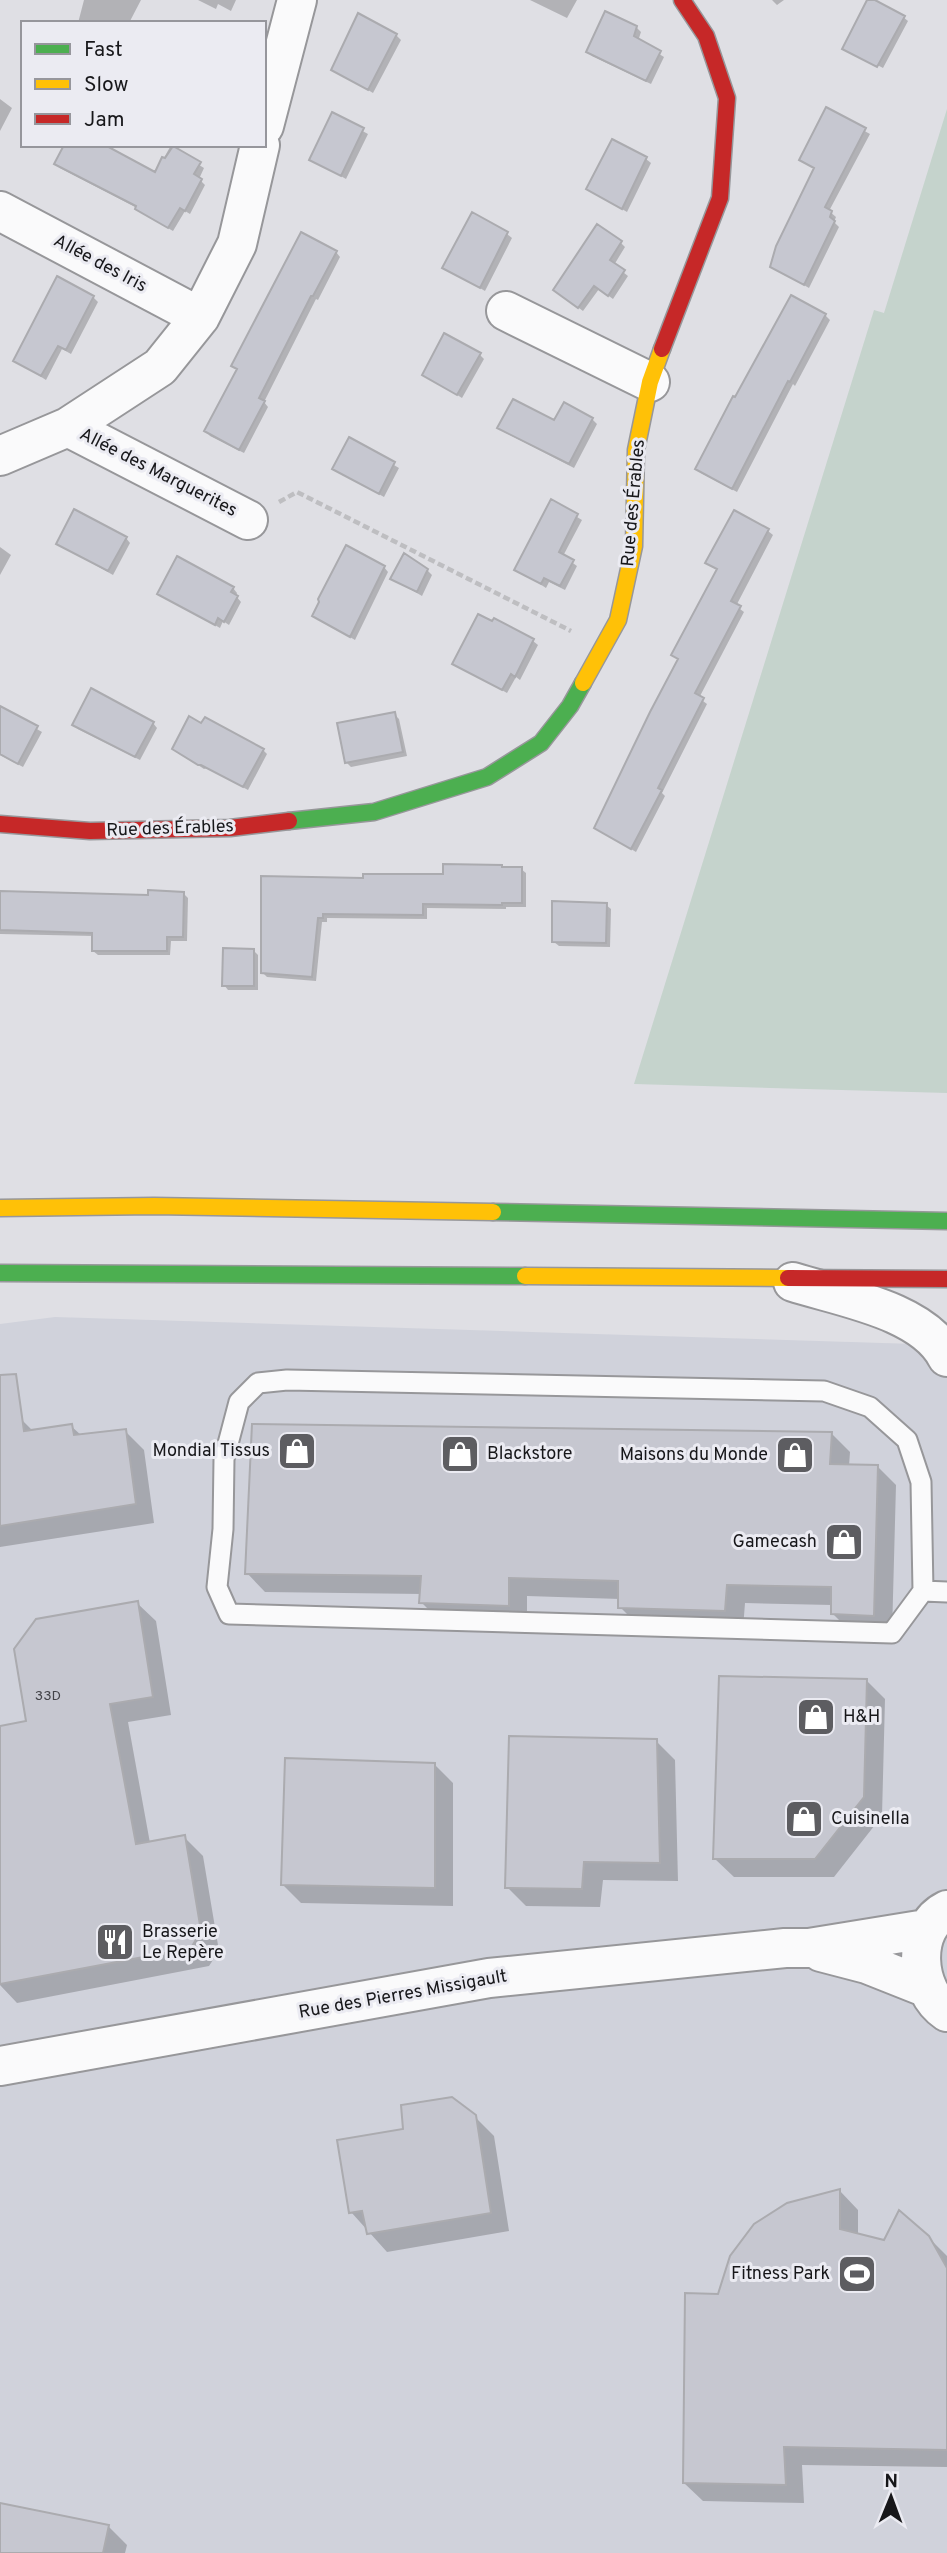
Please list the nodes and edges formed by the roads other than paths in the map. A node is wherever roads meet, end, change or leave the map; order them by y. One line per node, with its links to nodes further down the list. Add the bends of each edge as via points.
1 (297, 0): 3 (street)
2 (682, 0): 8 (main road, Rue des Érables, via 706,36 727,98 720,198)
3 (266, 118)
4 (260, 147): 7 (street, via 237,244)
5 (0, 211): 7 (street, Allée des Iris)
6 (506, 311): 8 (street)
7 (200, 317): 9 (street, via 160,367)
8 (650, 382): 12 (main road, Rue des Érables, via 636,450 634,546 618,620 570,706 541,743 486,777 373,812 230,828 90,831)
9 (68, 427): 10 (street); 11 (street, Allée des Marguerites)
10 (0, 456)
11 (248, 520)
12 (0, 824)
13 (0, 1208): 14 (main road, via 154,1206)
14 (947, 1221)
15 (0, 1273): 16 (main road)
16 (775, 1276): 17 (main road); 18 (street, via 895,1312 940,1343)
17 (947, 1279)
18 (947, 1357)
19 (923, 1591): 19 (lane, via 921,1482 907,1440 870,1407 824,1391 301,1380 258,1383 239,1402 224,1459 217,1587 229,1614 892,1633); 20 (lane)
20 (947, 1592)
21 (937, 1919): 22 (street, Rue des Pierres Missigault); 23 (street, via 921,1956)
22 (809, 1948): 23 (street, Rue des Pierres Missigault, via 867,1964); 24 (street, Rue des Pierres Missigault, via 489,1978)
23 (936, 2000)
24 (0, 2066)

